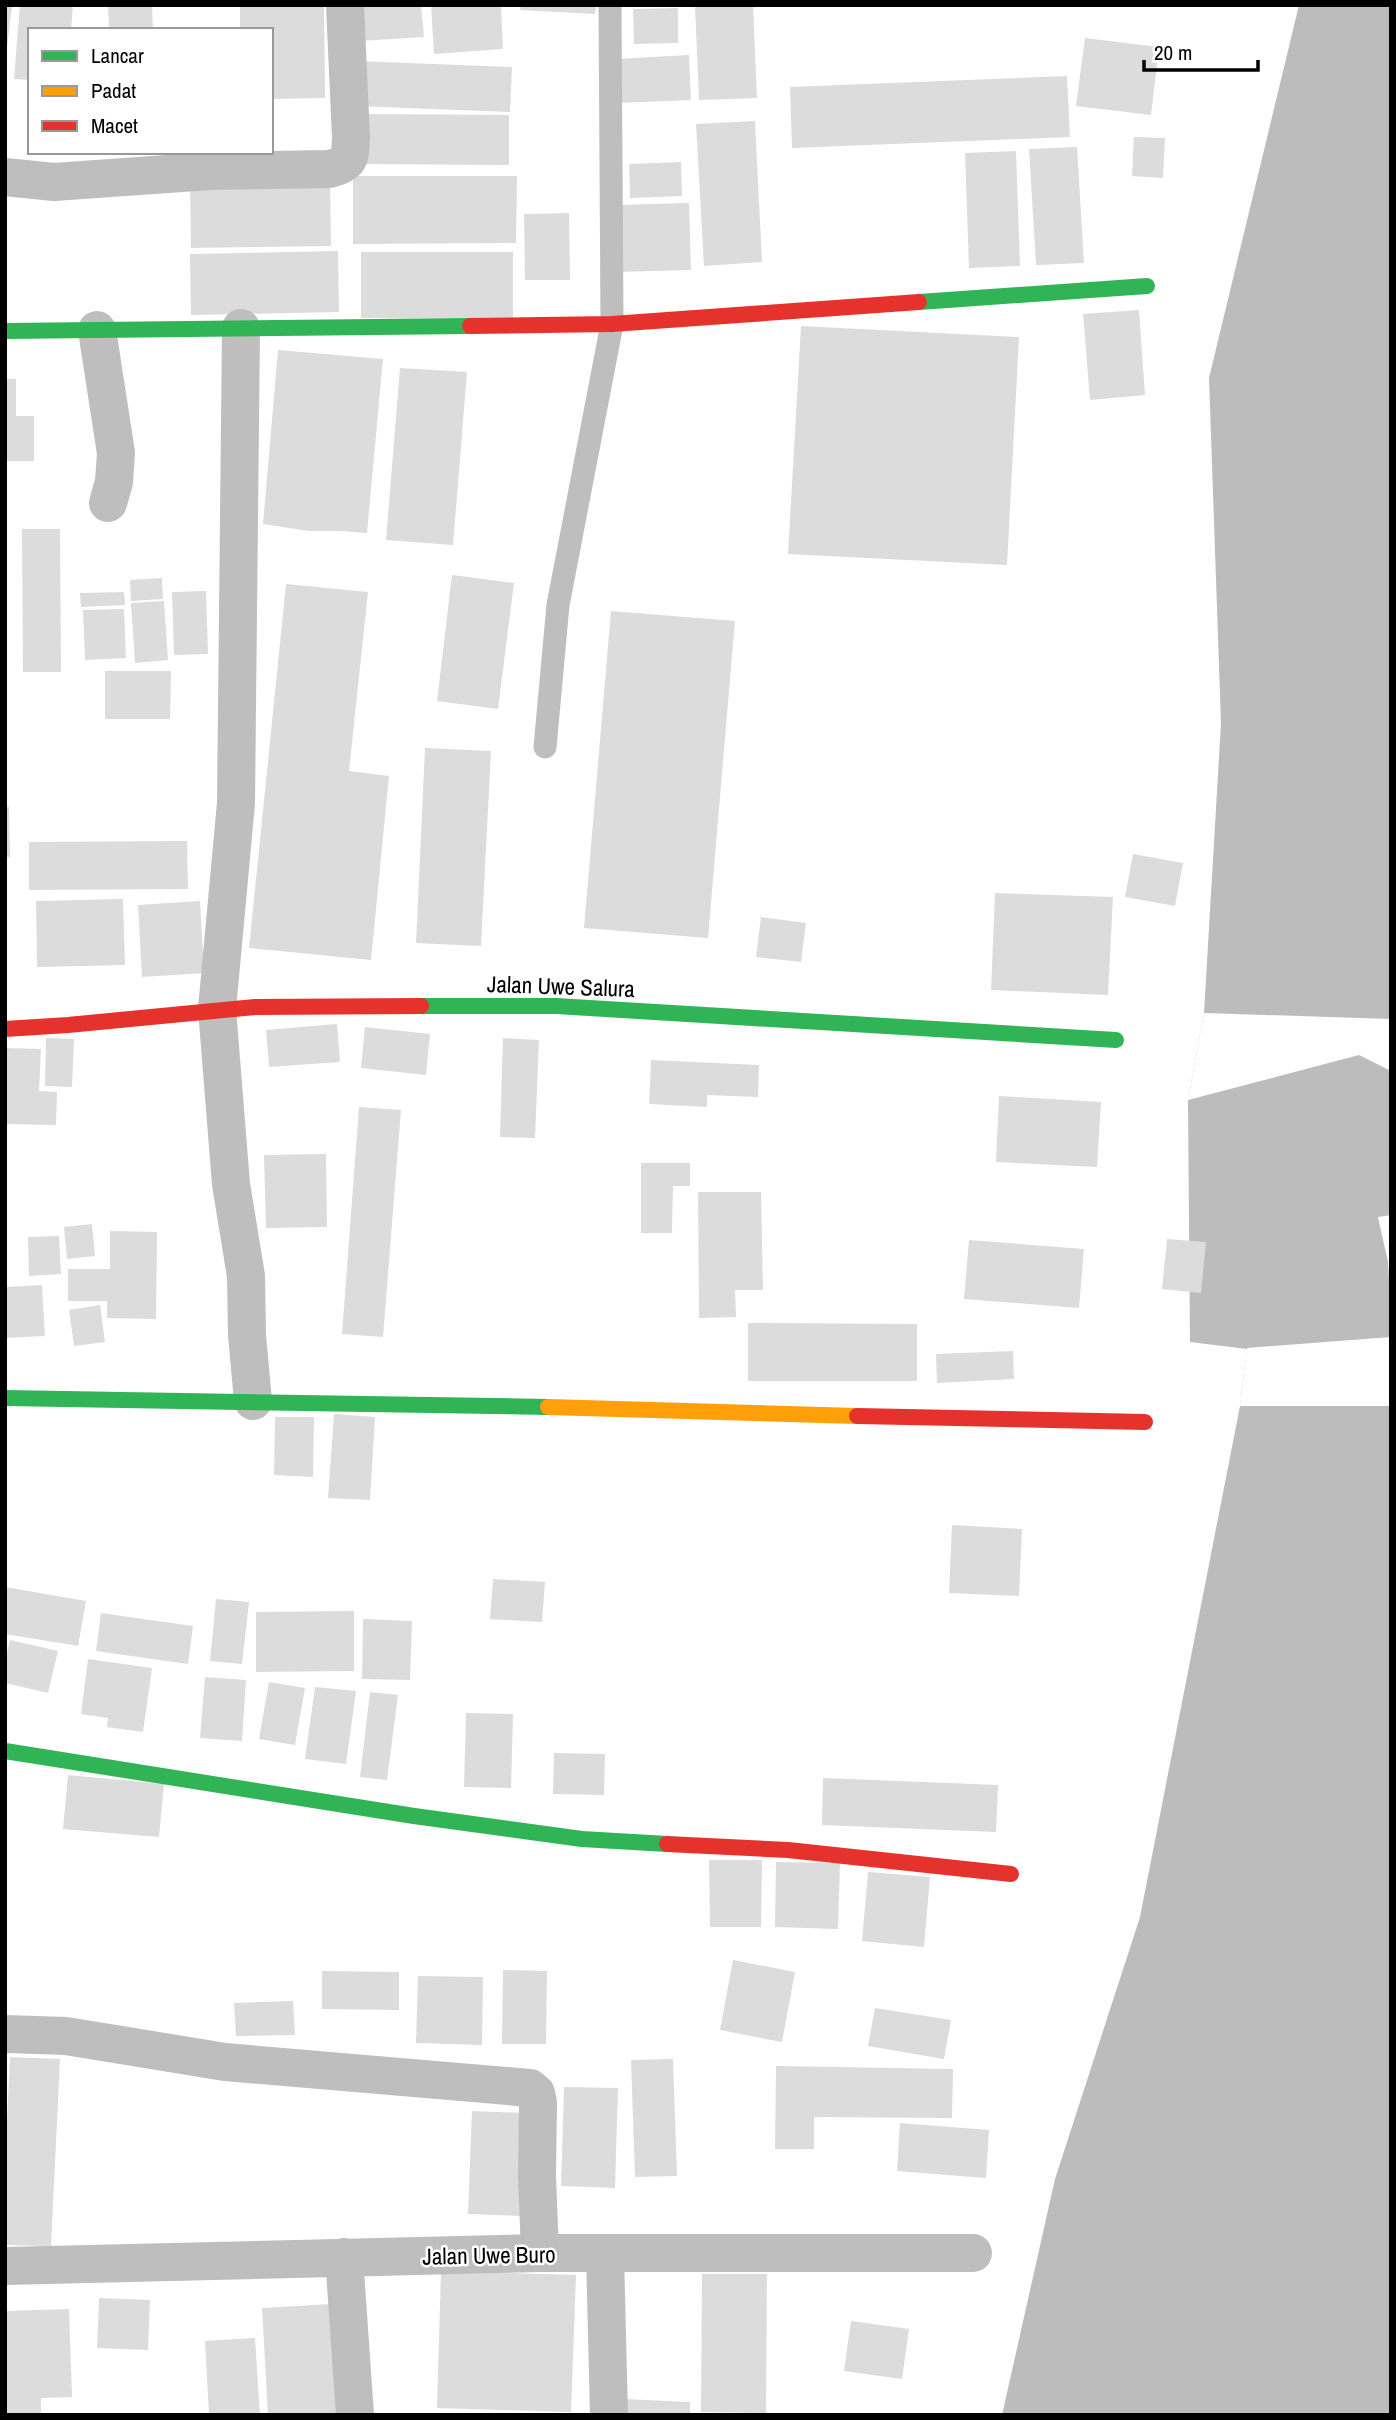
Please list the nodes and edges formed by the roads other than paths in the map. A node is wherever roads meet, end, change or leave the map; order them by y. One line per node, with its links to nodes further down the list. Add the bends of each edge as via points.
1 (345, 5): 3 (street, via 351,138 350,158 342,166 54,182)
2 (610, 5): 5 (lane)
3 (5, 177)
4 (1147, 286): 5 (street)
5 (612, 324): 6 (street); 10 (lane, via 558,605)
6 (241, 328): 7 (street); 11 (street, via 236,803)
7 (97, 330): 8 (street); 9 (street, via 116,453)
8 (5, 331)
9 (108, 503)
10 (545, 747)
11 (217, 1009): 12 (street, Jalan Uwe Salura); 13 (street, Jalan Uwe Salura, via 556,1006); 15 (street, via 230,1184 246,1276)
12 (5, 1029)
13 (1116, 1040)
14 (5, 1398): 15 (street)
15 (253, 1401): 16 (street)
16 (1145, 1422)
17 (5, 1751): 18 (street, via 582,1839 788,1850)
18 (1011, 1874)
19 (5, 2034): 20 (street, via 66,2036 225,2063 530,2088 538,2103)
20 (540, 2253): 22 (street, Jalan Uwe Buro); 23 (street, Jalan Uwe Buro)
21 (973, 2253): 22 (street, Jalan Uwe Buro)
22 (605, 2254): 26 (street)
23 (344, 2257): 24 (street, Jalan Uwe Buro); 25 (street)
24 (5, 2266)
25 (355, 2415)
26 (609, 2415)

